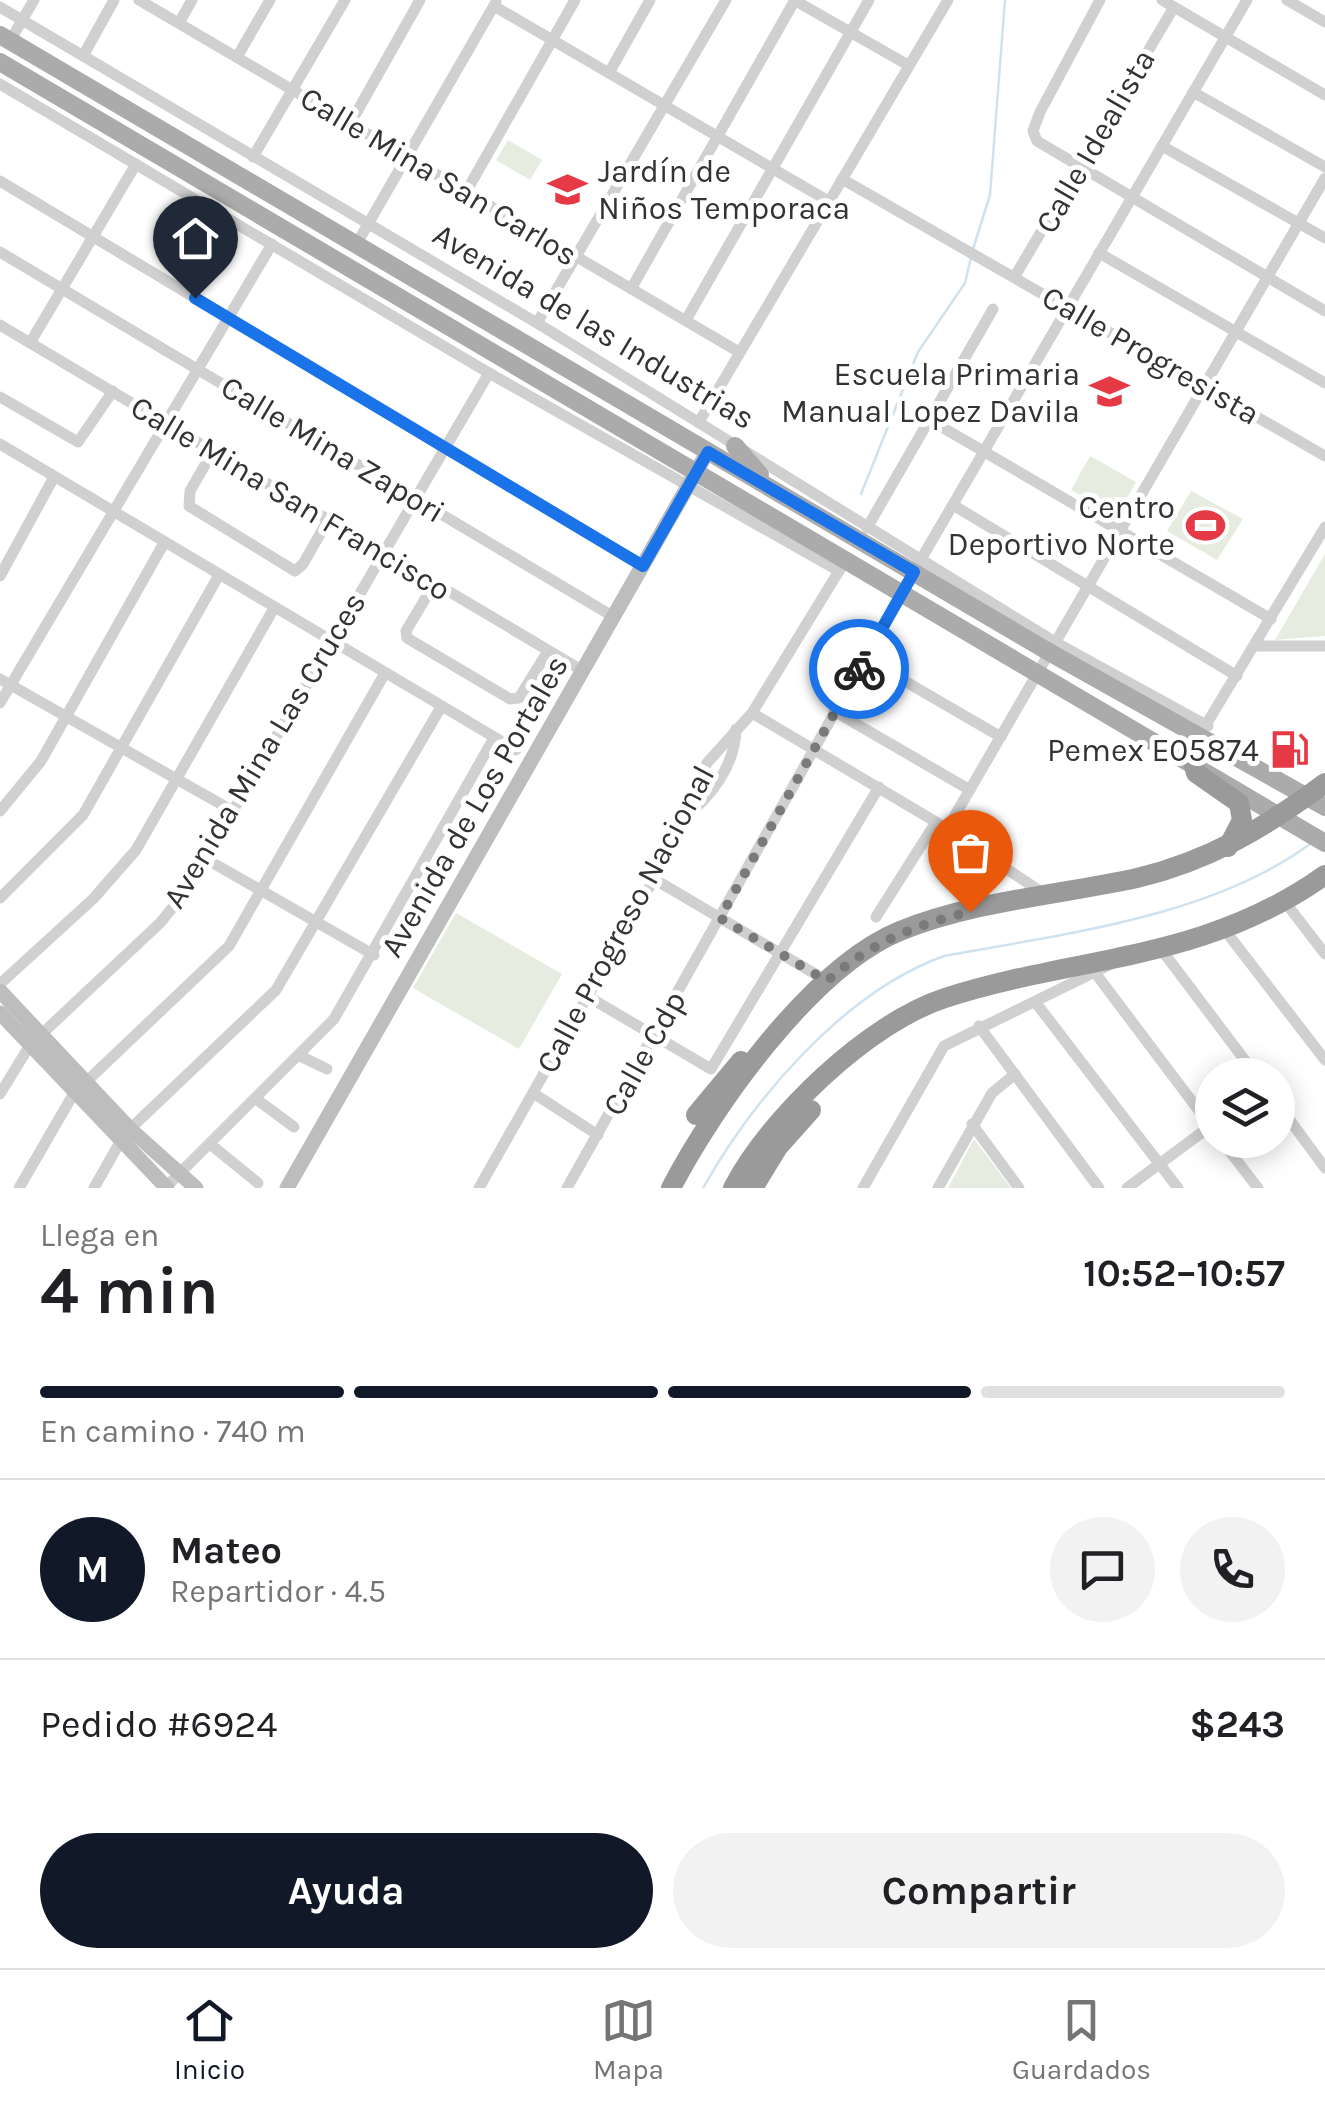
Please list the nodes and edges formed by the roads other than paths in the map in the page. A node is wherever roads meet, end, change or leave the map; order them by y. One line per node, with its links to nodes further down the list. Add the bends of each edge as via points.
1 (34, 0): 21 (street)
2 (114, 0): 28 (street)
3 (140, 0): 23 (street, Calle Mina San Carlos)
4 (192, 0): 23 (street)
5 (270, 0): 29 (street)
6 (346, 0): 34 (street)
7 (420, 0): 38 (street)
8 (575, 0): 27 (street)
9 (650, 0): 32 (street)
10 (726, 0): 37 (street)
11 (795, 0): 24 (street); 39 (street)
12 (869, 0): 24 (street)
13 (948, 0): 31 (street)
14 (1100, 0): 45 (street, via 1033,130 1037,141)
15 (1162, 0): 20 (street)
16 (1247, 0): 25 (street)
17 (1288, 0): 22 (street)
18 (496, 3): 27 (street); 42 (street)
19 (0, 7): 21 (street, Avenida de las Industrias)
20 (1174, 7): 25 (street); 45 (street, Calle Idealista)
21 (22, 20): 26 (street); 28 (street, Avenida de las Industrias)
22 (1325, 22)
23 (179, 23): 29 (street, Calle Mina San Carlos)
24 (850, 32): 31 (street); 46 (street)
25 (1226, 37): 35 (street); 36 (street)
26 (5, 38): 30 (street); 58 (main road, Avenida de las Industrias)
27 (552, 41): 32 (street); 50 (street)
28 (83, 56): 41 (street, Avenida de las Industrias)
29 (237, 57): 34 (street, Calle Mina San Carlos)
30 (0, 60): 93 (main road)
31 (908, 65): 48 (street)
32 (608, 73): 37 (street)
33 (0, 84): 43 (street)
34 (294, 90): 38 (street, Calle Mina San Carlos); 41 (street)
35 (1194, 92): 40 (street); 44 (street)
36 (1325, 95)
37 (666, 106): 39 (street); 61 (street)
38 (350, 124): 42 (street, Calle Mina San Carlos)
39 (719, 138): 46 (street); 65 (street)
40 (1162, 146): 51 (street); 53 (street)
41 (253, 157): 54 (street, Avenida de las Industrias)
42 (407, 157): 50 (street, Calle Mina San Carlos); 54 (street)
43 (136, 164): 55 (street); 57 (street)
44 (1325, 166)
45 (1078, 168): 51 (street); 62 (street, Calle Idealista)
46 (771, 169): 52 (street); 70 (street)
47 (1325, 178): 53 (street)
48 (842, 180): 52 (street); 62 (street, Calle Progresista)
49 (0, 181): 55 (street)
50 (466, 192): 61 (street, Calle Mina San Carlos)
51 (1131, 199): 60 (street); 63 (street)
52 (830, 202): 75 (street)
53 (1299, 223): 56 (street); 63 (street)
54 (368, 226): 58 (street); 71 (street, Avenida de las Industrias)
55 (91, 237): 64 (street); 69 (street)
56 (1325, 238)
57 (272, 244): 69 (street); 77 (street)
58 (356, 245): 90 (main road, Avenida de las Industrias)
59 (0, 252): 64 (street, Calle Mina Zapori)
60 (1100, 253): 66 (street); 73 (street)
61 (576, 257): 65 (street, Calle Mina San Carlos); 71 (street)
62 (1016, 276): 66 (street, Calle Progresista)
63 (1268, 278): 68 (street); 73 (street)
64 (62, 288): 74 (street); 76 (street, Calle Mina Zapori)
65 (632, 289): 70 (street, Calle Mina San Carlos)
66 (1069, 305): 79 (street, Calle Progresista); 89 (street)
67 (993, 310): 82 (street)
68 (1325, 311)
69 (228, 318): 76 (street); 86 (street)
70 (686, 320): 75 (street, Calle Mina San Carlos)
71 (538, 323): 84 (street, Avenida de las Industrias)
72 (0, 325): 74 (street, Calle Mina San Francisco)
73 (1237, 332): 78 (street); 79 (street)
74 (30, 342): 80 (street, Calle Mina San Francisco)
75 (739, 352): 84 (street)
76 (198, 369): 83 (street); 95 (street, Calle Mina Zapori)
77 (488, 373): 86 (street, Avenida Mina Las Cruces); 93 (street)
78 (1325, 384)
79 (1204, 387): 91 (street, Calle Progresista); 101 (street)
80 (113, 391): 81 (street, via 78,442); 83 (street, Calle Mina San Francisco)
81 (0, 397)
82 (928, 419): 89 (street); 100 (street)
83 (164, 422): 88 (street, Calle Mina San Francisco); 97 (street)
84 (699, 422): 87 (street, Avenida de las Industrias)
85 (1, 446): 92 (street)
86 (445, 446): 95 (street, Avenida Mina Las Cruces); 105 (street)
87 (735, 446): 94 (main road); 100 (street, Avenida de las Industrias)
88 (212, 451): 98 (street, Calle Mina San Francisco); 98 (street, via 188,506 294,571)
89 (984, 451): 96 (street); 101 (street)
90 (708, 452): 93 (street, Avenida de Los Portales); 94 (main road, Avenida de las Industrias)
91 (1325, 456)
92 (54, 477): 97 (street); 107 (street)
93 (692, 480): 104 (main road); 105 (street, Avenida de Los Portales)
94 (770, 487): 106 (main road, Avenida de las Industrias)
95 (414, 498): 103 (street, Avenida Mina Las Cruces); 113 (street, Calle Mina Zapori)
96 (953, 505): 106 (street); 110 (street)
97 (111, 510): 102 (street); 125 (street)
98 (328, 520): 103 (street, Calle Mina San Francisco)
99 (1325, 527): 114 (street)
100 (867, 528): 106 (street, Avenida de las Industrias)
101 (1121, 530): 110 (street); 114 (street)
102 (164, 543): 108 (street); 130 (street)
103 (381, 552): 109 (street, Calle Mina San Francisco); 115 (street, Avenida Mina Las Cruces)
104 (843, 564): 111 (main road); 129 (street, Calle Progreso Nacional)
105 (643, 566): 113 (street, Avenida de Los Portales)
106 (917, 566): 111 (street, Calle Cdp); 118 (main road, Avenida de las Industrias)
107 (0, 576)
108 (219, 576): 112 (street); 135 (street)
109 (434, 584): 119 (street, Calle Mina San Francisco); 119 (street, via 407,638 513,700)
110 (1086, 588): 118 (street); 124 (street)
111 (903, 590): 120 (street, Calle Cdp); 122 (main road)
112 (274, 608): 115 (street); 139 (street)
113 (614, 616): 121 (street, Avenida de Los Portales)
114 (1271, 619): 116 (street)
115 (330, 641): 123 (street); 145 (street, Avenida Mina Las Cruces)
116 (1255, 646): 117 (street); 124 (street)
117 (1325, 646)
118 (1052, 647): 122 (street); 132 (main road, Avenida de las Industrias)
119 (548, 652): 121 (street, Calle Mina San Francisco)
120 (865, 658): 128 (street, Calle Cdp); 133 (street)
121 (583, 671): 206 (street, Avenida de Los Portales)
122 (1039, 671): 133 (street); 138 (main road)
123 (385, 674): 127 (street); 154 (street)
124 (1238, 676): 132 (street)
125 (5, 682): 126 (street); 130 (street)
126 (0, 703)
127 (442, 707): 134 (street); 160 (street)
128 (834, 711): 136 (street, Calle Cdp); 142 (street)
129 (752, 713): 131 (street, Calle Progreso Nacional); 136 (street)
130 (66, 717): 135 (street); 144 (street, via 28,781)
131 (736, 729): 147 (street, Calle Progreso Nacional, via 707,763); 147 (street, via 729,763 714,788)
132 (1204, 731): 138 (street); 143 (main road, Avenida de las Industrias)
133 (1001, 737): 142 (street)
134 (494, 738): 137 (street); 167 (street)
135 (120, 747): 139 (street); 156 (street, via 68,834)
136 (812, 749): 141 (street); 159 (street, Calle Cdp)
137 (516, 750)
138 (1190, 760): 146 (main road); 150 (highway, via 1196,774 1239,803 1242,820)
139 (177, 780): 145 (street); 171 (street, via 123,868)
140 (1325, 783): 143 (highway)
141 (879, 787): 148 (street); 165 (street)
142 (970, 790): 148 (street)
143 (1316, 802): 146 (highway)
144 (0, 811)
145 (233, 812): 151 (street, Avenida Mina Las Cruces)
146 (1283, 815): 149 (main road); 150 (highway)
147 (680, 821): 153 (street, Calle Progreso Nacional)
148 (942, 826): 155 (street); 158 (street)
149 (1325, 843)
150 (1228, 847): 155 (highway, via 1140,877)
151 (206, 859): 154 (street); 179 (street, Avenida Mina Las Cruces, via 160,923)
152 (1325, 875): 157 (highway)
153 (654, 879): 159 (street); 172 (street, Calle Progreso Nacional)
154 (263, 891): 160 (street); 185 (street, via 229,946)
155 (1046, 895): 170 (highway, via 900,931)
156 (0, 898)
157 (1285, 902): 161 (highway); 162 (street)
158 (876, 917)
159 (720, 918): 165 (street); 178 (street, Calle Cdp)
160 (318, 924): 167 (street); 194 (street, via 265,1003)
161 (1224, 929): 164 (highway); 182 (street)
162 (1311, 936): 163 (street); 166 (street)
163 (1325, 944)
164 (1161, 949): 168 (highway); 181 (street)
165 (780, 953): 170 (street); 178 (street, via 711,1069)
166 (1325, 954)
167 (374, 955): 180 (street, via 334,1019)
168 (1117, 961): 169 (street); 175 (highway, via 946,998)
169 (1096, 974): 173 (street); 189 (street)
170 (827, 981): 176 (highway)
171 (0, 987): 179 (street)
172 (587, 996): 178 (street); 186 (street, Calle Progreso Nacional)
173 (1036, 1003): 177 (street); 198 (street)
174 (0, 1013): 179 (street)
175 (901, 1019): 211 (highway, via 770,1132); 212 (highway, via 792,1130)
176 (785, 1026): 209 (highway, via 721,1082); 210 (highway, via 712,1116)
177 (978, 1026): 184 (street); 213 (street, via 934,1060)
178 (654, 1037): 193 (street, Calle Cdp)
179 (36, 1040): 185 (street); 187 (street, Avenida Mina Las Cruces)
180 (300, 1056): 183 (street); 188 (street)
181 (1243, 1058)
182 (1325, 1060)
183 (327, 1069)
184 (1014, 1074): 190 (street); 216 (street)
185 (80, 1088): 194 (street); 202 (street)
186 (533, 1093): 193 (street); 207 (street, Calle Progreso Nacional)
187 (0, 1094)
188 (256, 1099): 191 (street); 196 (street)
189 (1195, 1104)
190 (972, 1124): 214 (street); 215 (street)
191 (294, 1127)
192 (1295, 1127): 199 (street)
193 (598, 1135): 208 (street, Calle Cdp)
194 (125, 1136): 200 (street); 203 (street); 204 (street)
195 (1195, 1138): 198 (street)
196 (210, 1144): 200 (street); 201 (street)
197 (1236, 1158): 219 (street)
198 (1160, 1164): 217 (street); 218 (street)
199 (1325, 1168)
200 (178, 1174): 204 (street); 205 (street)
201 (258, 1183)
202 (19, 1188)
203 (94, 1188)
204 (166, 1188)
205 (196, 1188)
206 (287, 1188)
207 (478, 1188)
208 (567, 1188)
209 (658, 1188)
210 (671, 1188)
211 (733, 1188)
212 (752, 1188)
213 (863, 1188)
214 (938, 1188)
215 (1019, 1188)
216 (1099, 1188)
217 (1127, 1188)
218 (1178, 1188)
219 (1258, 1188)

